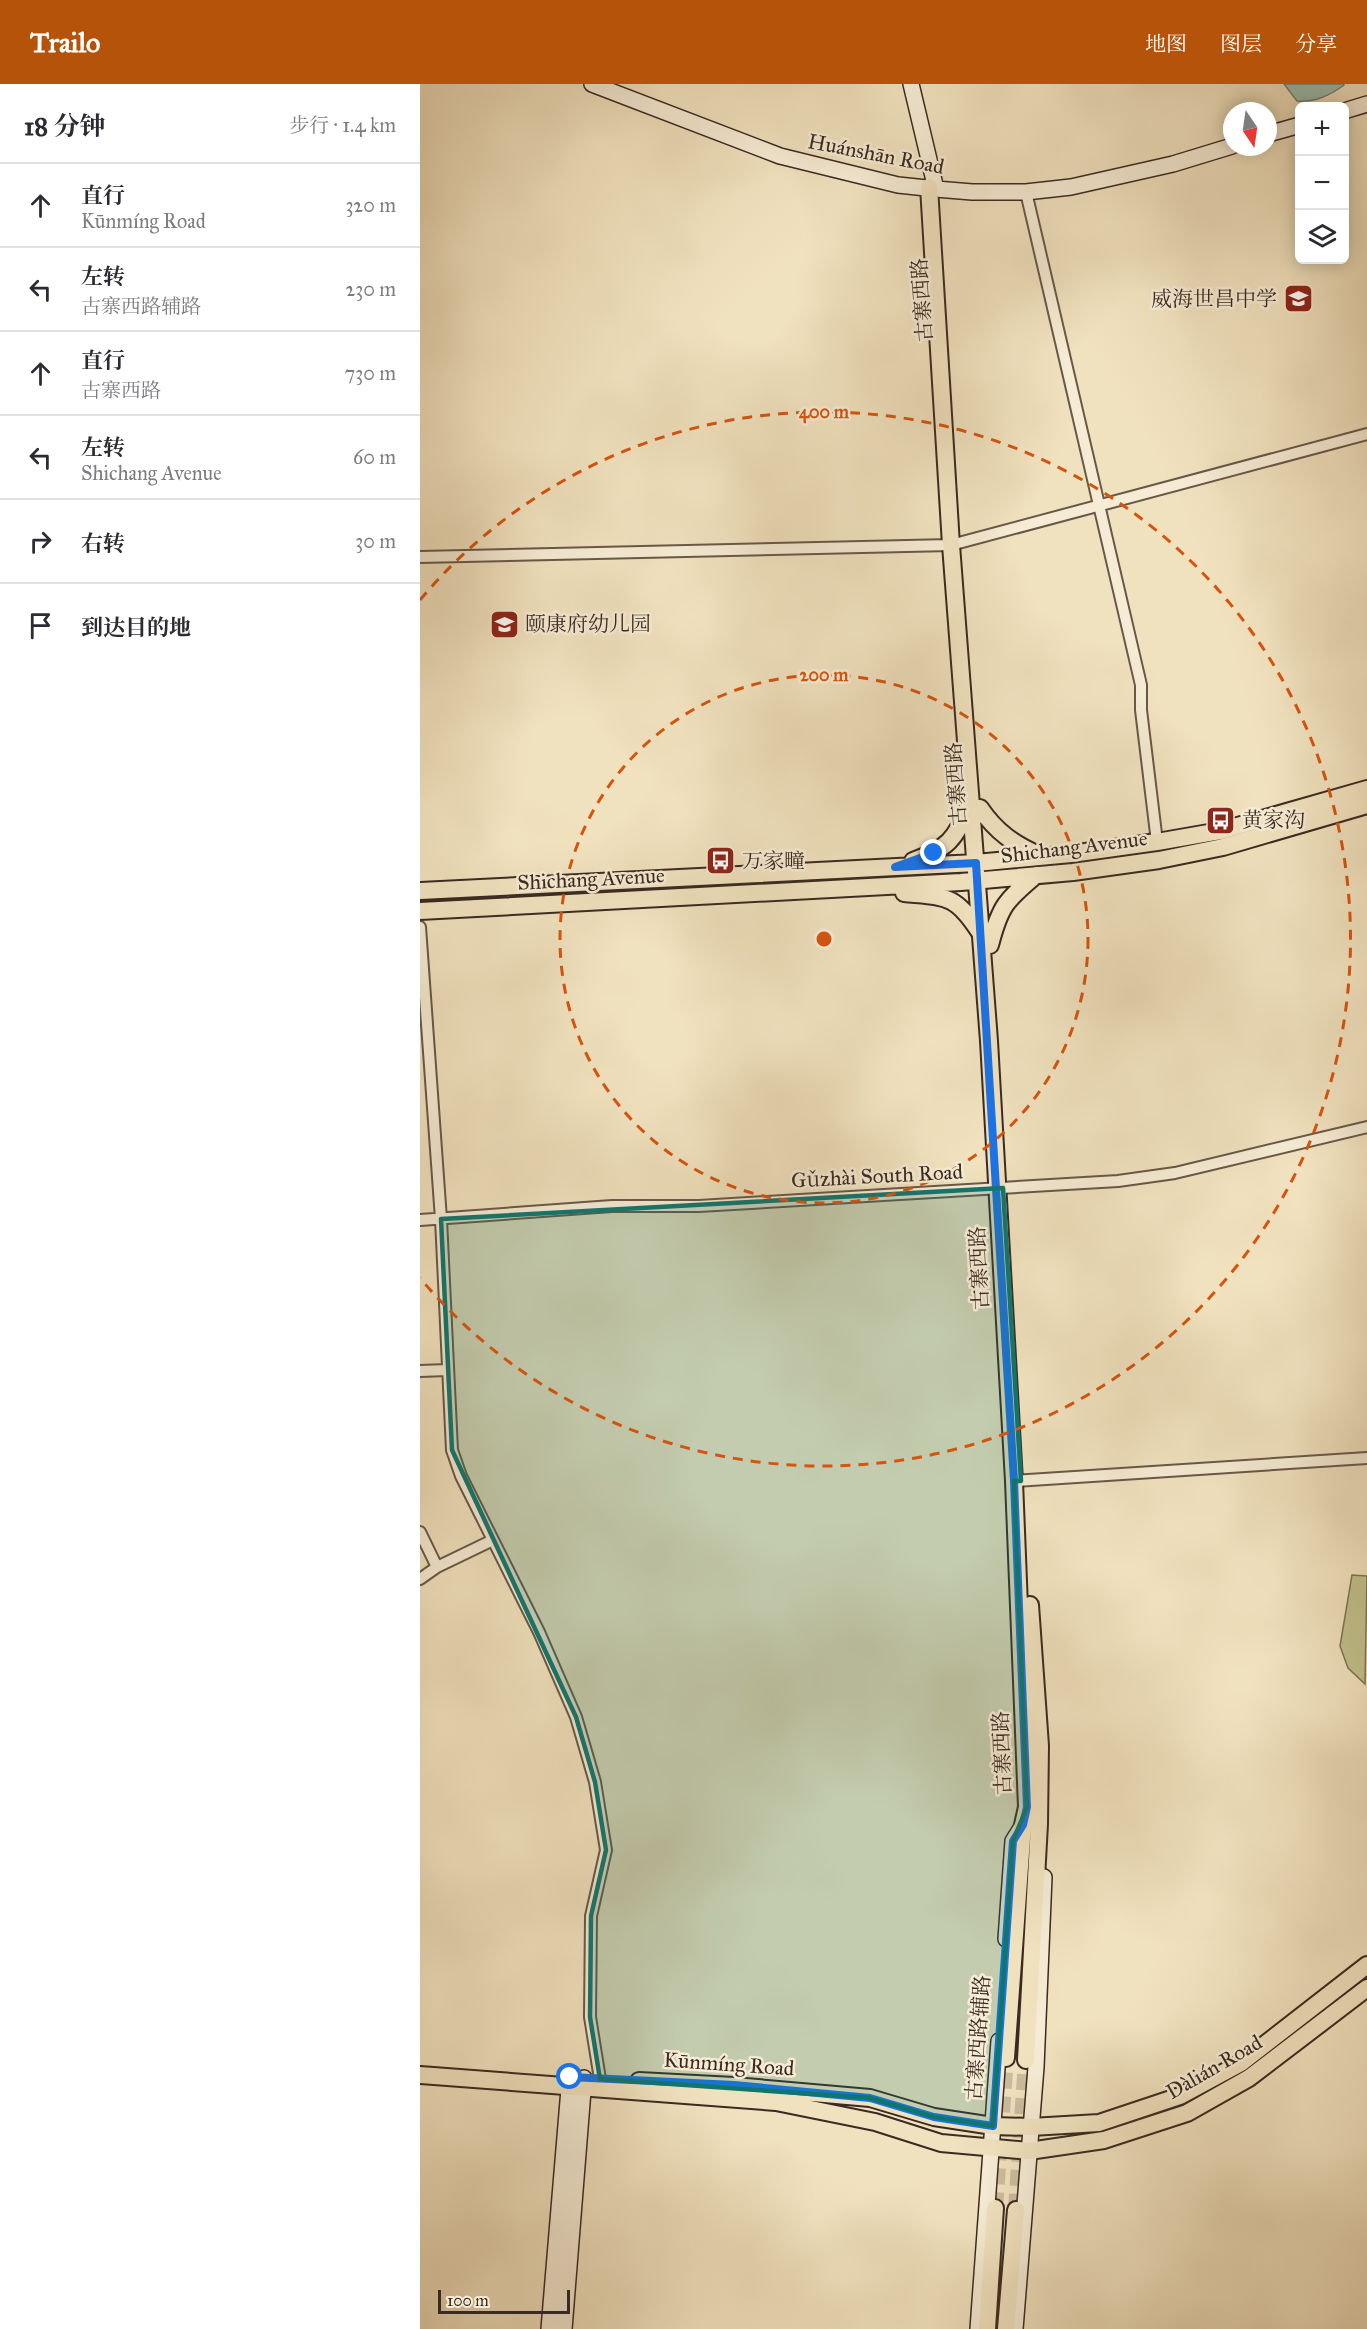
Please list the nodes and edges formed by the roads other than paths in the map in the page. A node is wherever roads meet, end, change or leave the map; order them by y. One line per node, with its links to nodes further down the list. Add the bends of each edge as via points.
1 (592, 84): 9 (main road, Huánshān Road, via 780,156 898,185)
2 (902, 84): 9 (main road, 古寨西路)
3 (910, 84): 9 (main road, 古寨西路)
4 (1367, 104): 5 (main road)
5 (1349, 109)
6 (1295, 126): 7 (main road)
7 (1277, 131)
8 (1223, 149): 10 (main road, Huánshān Road, via 1071,187)
9 (933, 188): 10 (main road, Huánshān Road); 13 (main road, 古寨西路)
10 (1026, 192): 12 (street)
11 (1367, 434): 12 (street)
12 (1100, 506): 13 (street); 18 (street, via 1141,685)
13 (957, 543): 14 (street); 16 (main road, 古寨西路)
14 (420, 557)
15 (1367, 789): 18 (main road, Shichang Avenue, via 1220,831)
16 (975, 805): 19 (main road, via 1019,847); 20 (main road, 古寨西路); 21 (main road, via 951,841 934,853)
17 (1367, 805): 22 (main road, Shichang Avenue, via 1223,847 1159,860)
18 (1157, 842): 19 (main road, Shichang Avenue)
19 (1042, 857): 20 (main road, Shichang Avenue)
20 (980, 863): 21 (main road, Shichang Avenue); 23 (main road, 古寨西路)
21 (895, 867): 25 (main road, Shichang Avenue)
22 (1036, 875): 23 (main road, Shichang Avenue); 28 (main road, via 1005,903)
23 (981, 880): 24 (main road, Shichang Avenue); 28 (main road, 古寨西路)
24 (874, 886): 26 (main road, Shichang Avenue); 28 (main road, via 947,898 963,908)
25 (420, 891)
26 (420, 911)
27 (420, 927): 31 (street)
28 (985, 939): 30 (main road, 古寨西路)
29 (1367, 1127): 30 (street, Gǔzhài South Road, via 1175,1173)
30 (1000, 1188): 31 (street, Gǔzhài South Road, via 699,1206 612,1206); 36 (main road, 古寨西路)
31 (441, 1219): 32 (street, Gǔzhài South Road); 33 (street)
32 (420, 1220)
33 (447, 1370): 34 (street); 38 (street, via 452,1450)
34 (420, 1371)
35 (1367, 1458): 36 (street)
36 (1018, 1481): 41 (main road, 古寨西路, via 1027,1807)
37 (420, 1532): 39 (street)
38 (494, 1540): 39 (street); 48 (street, via 576,1717 595,1782 606,1850 591,1916 590,2017)
39 (437, 1567): 40 (street)
40 (420, 1579)
41 (1031, 1824): 44 (main road, 古寨西路); 45 (main road, 古寨西路); 49 (main road, 古寨西路辅路, via 1013,1841); 50 (main road, via 1045,1850)
42 (1367, 1965): 50 (main road, Dàlián Road, via 1242,2063 1180,2096 1099,2123)
43 (1367, 1988): 52 (main road, Dàlián Road, via 1249,2078 1187,2113 1104,2140)
44 (1006, 2058)
45 (1026, 2060)
46 (420, 2066): 48 (main road, Kūnmíng Road)
47 (420, 2075): 48 (main road, Kūnmíng Road)
48 (584, 2083): 49 (main road, Kūnmíng Road, via 734,2085 870,2098 934,2117); 51 (main road, Kūnmíng Road, via 776,2102 875,2122 941,2143); 55 (main road); 56 (main road)
49 (993, 2126): 50 (main road, Kūnmíng Road); 51 (main road, 古寨西路辅路)
50 (1031, 2127): 52 (main road)
51 (991, 2148): 52 (main road, Kūnmíng Road); 57 (main road, 古寨西路辅路)
52 (1029, 2151): 60 (main road)
53 (995, 2208): 58 (main road)
54 (1016, 2210): 59 (main road)
55 (549, 2329)
56 (564, 2329)
57 (978, 2329)
58 (987, 2329)
59 (1006, 2329)
60 (1015, 2329)

